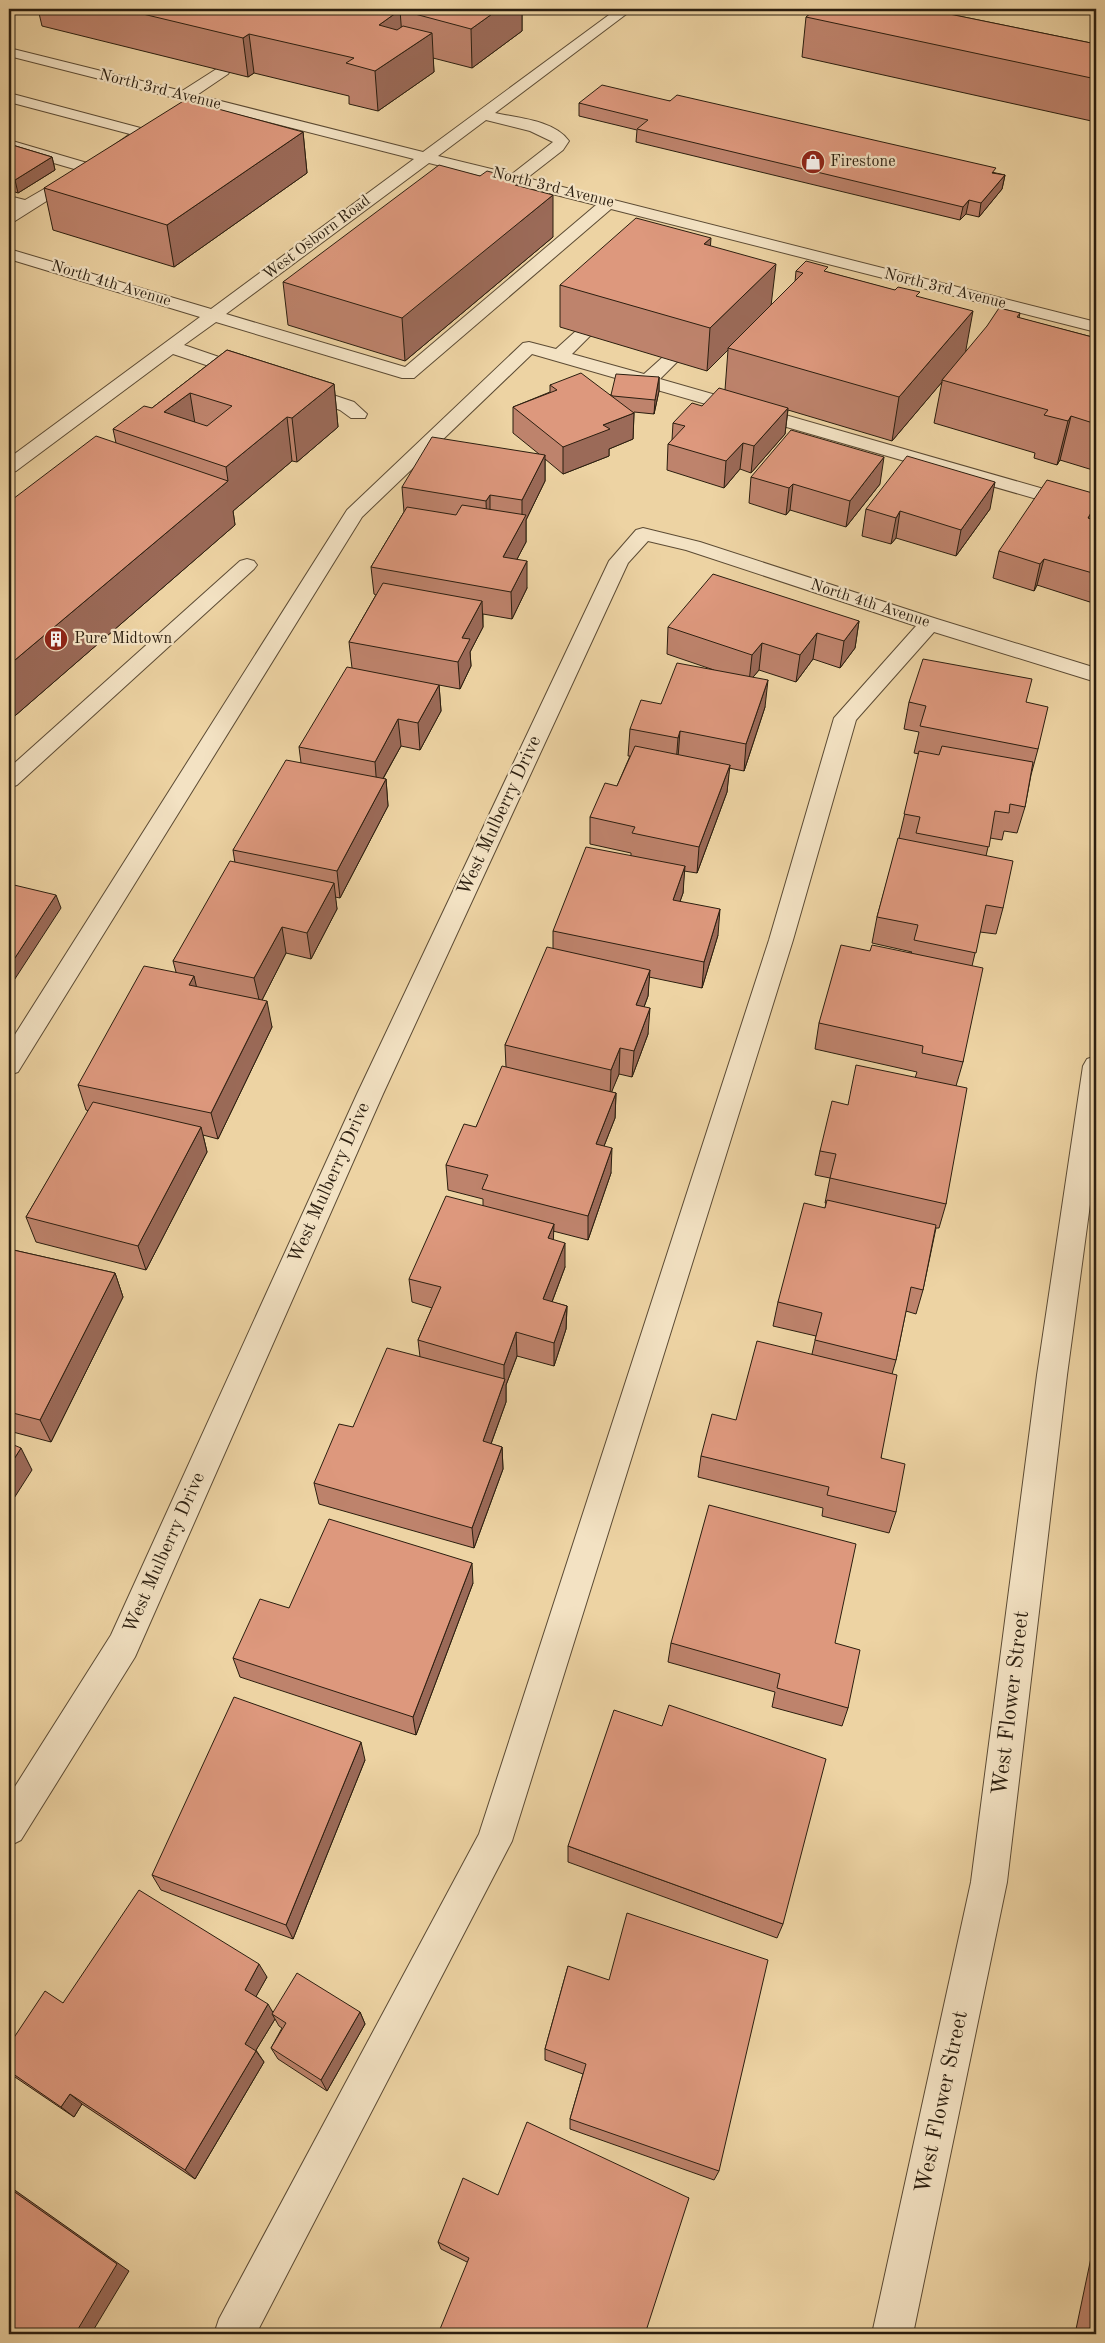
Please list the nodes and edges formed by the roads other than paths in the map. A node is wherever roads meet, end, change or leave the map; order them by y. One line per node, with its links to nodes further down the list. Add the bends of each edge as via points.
1 (626, 9): 6 (street, West Osborn Road)
2 (9, 52): 4 (street, North 3rd Avenue)
3 (223, 71): 4 (street)
4 (185, 96): 8 (street, North 3rd Avenue)
5 (9, 97): 9 (street, via 143,133)
6 (482, 116): 8 (street, West Osborn Road); 10 (street, via 540,129 561,141 558,147)
7 (9, 145): 9 (street)
8 (427, 157): 10 (street, North 3rd Avenue); 22 (street, West Osborn Road)
9 (88, 168): 13 (street)
10 (516, 179): 12 (street, North 3rd Avenue)
11 (9, 201): 13 (street)
12 (609, 203): 15 (street, North 3rd Avenue); 22 (street, North 4th Avenue, via 408,374)
13 (27, 206): 14 (street)
14 (9, 218)
15 (699, 225): 16 (street); 17 (street, North 3rd Avenue)
16 (682, 242)
17 (783, 247): 19 (street); 20 (street, North 3rd Avenue)
18 (9, 254): 22 (street, North 4th Avenue)
19 (766, 264)
20 (881, 272): 21 (street); 23 (street, North 3rd Avenue, via 967,301)
21 (866, 289)
22 (214, 315): 25 (street, West Osborn Road)
23 (1096, 327)
24 (583, 334): 26 (street)
25 (171, 347): 28 (street); 32 (street, West Osborn Road)
26 (559, 356): 29 (street); 39 (street, via 529,348 354,514)
27 (670, 360): 29 (street)
28 (264, 378)
29 (648, 381): 33 (street, via 772,411)
30 (283, 384): 31 (street, via 348,406)
31 (358, 414)
32 (9, 466)
33 (1096, 510)
34 (643, 534): 36 (street, North 4th Avenue, via 693,546); 41 (street, West Mulberry Drive, via 619,561 606,588 370,1094 123,1646)
35 (246, 565): 38 (street)
36 (930, 624): 37 (street, North 4th Avenue); 42 (street, via 845,718 781,940 494,1840)
37 (1096, 675)
38 (9, 780)
39 (9, 1065)
40 (1096, 1066): 43 (street, West Flower Street, via 1052,1375 989,1882)
41 (9, 1828)
42 (234, 2334)
43 (892, 2334)

